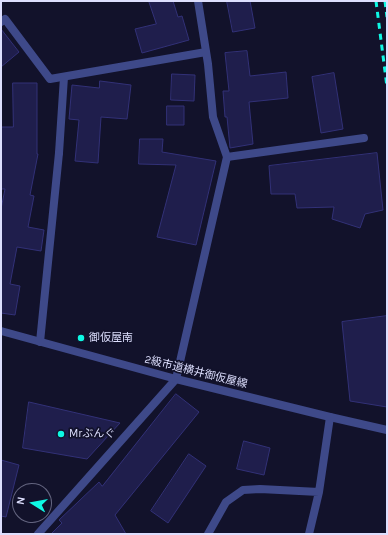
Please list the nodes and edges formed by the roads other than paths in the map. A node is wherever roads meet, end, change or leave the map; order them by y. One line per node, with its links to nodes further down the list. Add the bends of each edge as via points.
1 (198, 1): 3 (street)
2 (1, 22): 4 (street, via 5,19 50,79)
3 (206, 52): 4 (street); 6 (street, via 213,117)
4 (64, 77): 8 (street)
5 (364, 138): 6 (street)
6 (227, 157): 9 (street)
7 (1, 332): 8 (street, 2級市道横井御仮屋線)
8 (40, 342): 9 (street, 2級市道横井御仮屋線)
9 (176, 379): 10 (street, 2級市道横井御仮屋線); 13 (street)
10 (330, 417): 11 (street, 2級市道横井御仮屋線); 12 (street)
11 (387, 430)
12 (318, 492): 14 (street, via 243,490 226,502); 15 (street)
13 (38, 534)
14 (208, 534)
15 (309, 534)

